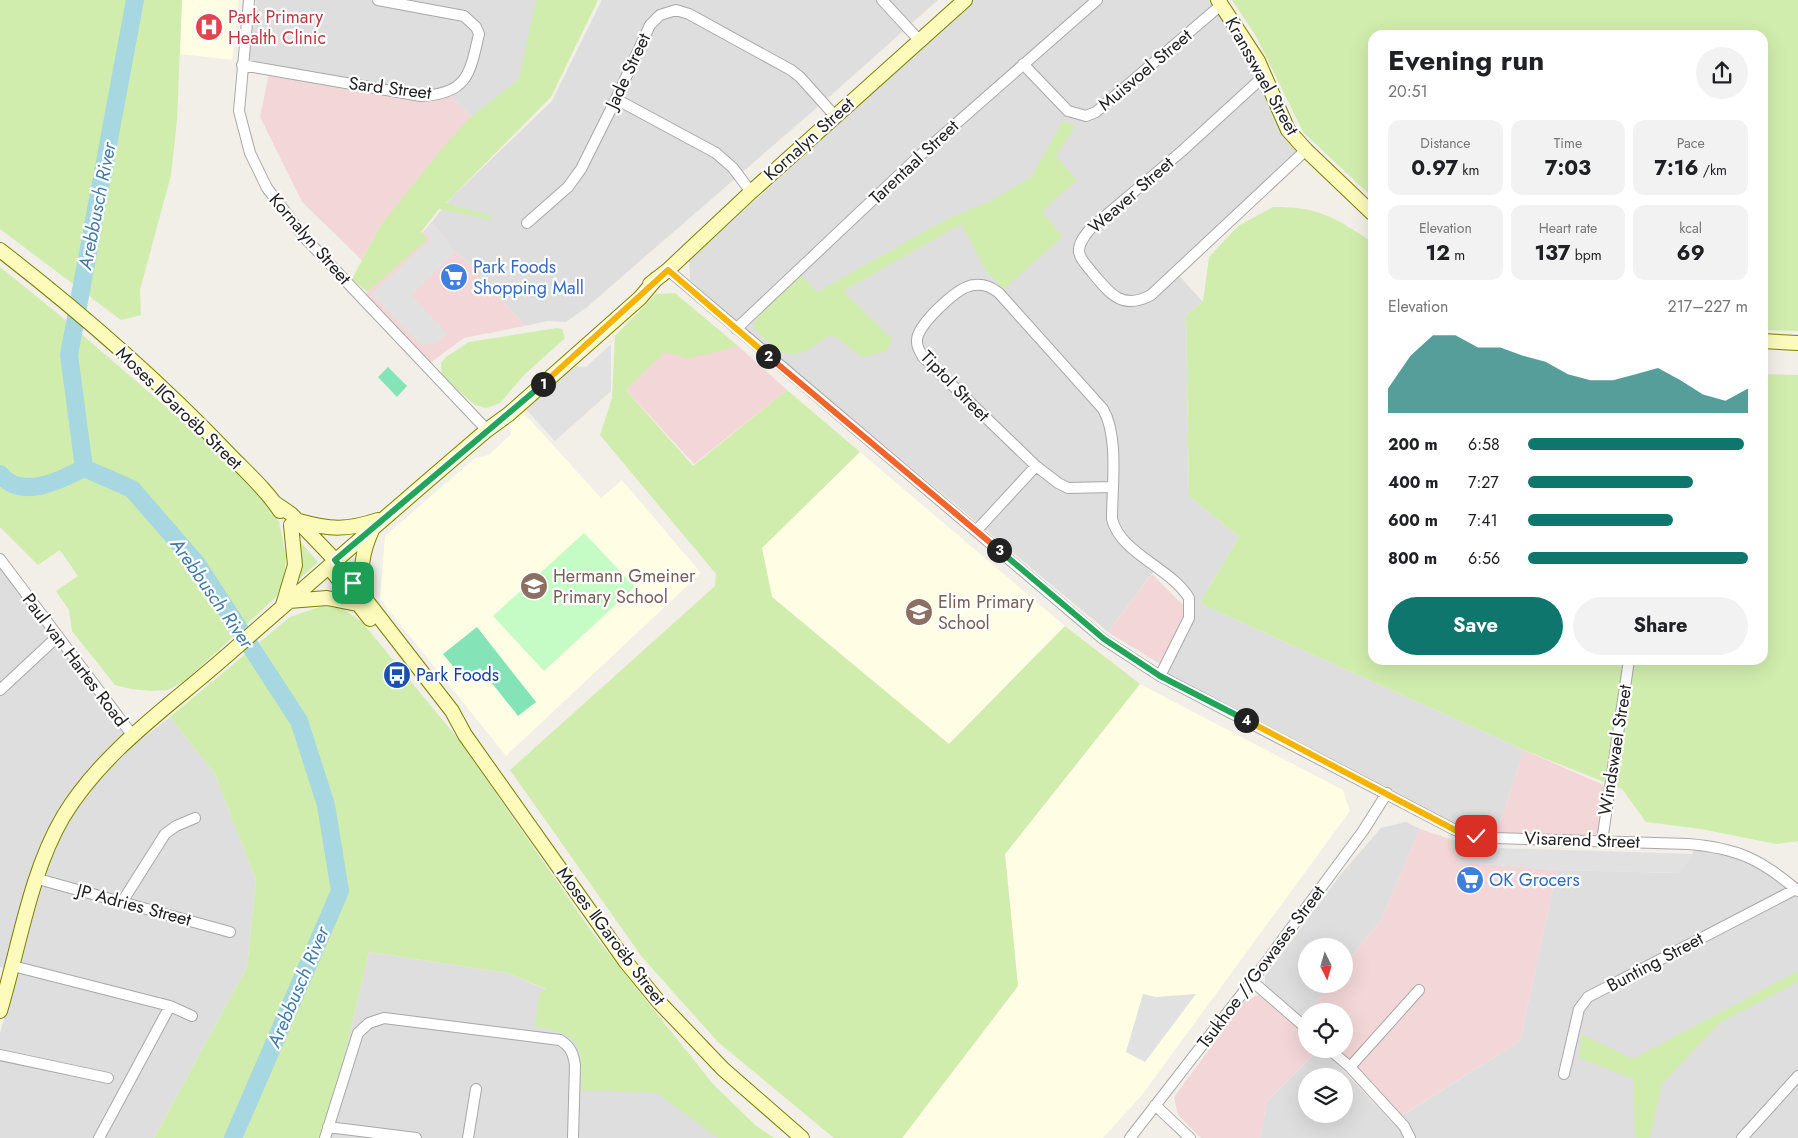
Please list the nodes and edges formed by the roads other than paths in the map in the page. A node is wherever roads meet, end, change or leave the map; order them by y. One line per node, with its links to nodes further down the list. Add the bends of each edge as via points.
1 (249, 0): 9 (street, Kornalyn Street)
2 (378, 0): 9 (street, Sard Street, via 471,20 479,34 465,80 448,92 421,96)
3 (882, 0): 7 (street)
4 (965, 0): 7 (street, Kornalyn Street)
5 (1097, 0): 8 (street, Tarentaal Street)
6 (1220, 2): 8 (street, Muisvoel Street, via 1096,112 1086,116 1068,111); 10 (street, Kransswael Street, via 1258,61)
7 (919, 40): 12 (street, Kornalyn Street)
8 (1023, 64): 19 (street, Tarentaal Street, via 917,158)
9 (242, 65): 22 (street, Kornalyn Street, via 240,122 250,153 278,205 306,239)
10 (1264, 76): 13 (street, Kransswael Street, via 1288,130); 13 (street, Weaver Street, via 1091,228 1079,251 1084,262 1105,288 1120,300 1142,300)
11 (616, 99): 12 (street, Jade Street, via 650,25 660,15 676,10 791,70); 14 (street, via 716,153); 16 (street, Jade Street, via 581,169 568,187)
12 (835, 116): 14 (street, Kornalyn Street)
13 (1306, 150): 15 (street, Kransswael Street)
14 (750, 192): 18 (street, Kornalyn Street)
15 (1368, 209)
16 (527, 224)
17 (0, 250): 25 (street, Moses ǁGaroëb Street, via 80,314 164,390)
18 (668, 270): 19 (street, Visarend Street); 22 (street, Kornalyn Street, via 634,295)
19 (736, 329): 27 (street, Visarend Street)
20 (1768, 341): 21 (street)
21 (1798, 343)
22 (492, 426): 26 (street, Kornalyn Street)
23 (1036, 466): 24 (street, Tiptol Street, via 1068,488); 24 (street, Tiptol Street, via 918,350 918,335 926,322 963,288 973,284 987,285 1000,293 1103,409 1110,422); 27 (street)
24 (1112, 487): 34 (street, Tiptol Street, via 1114,528 1189,598 1189,618)
25 (295, 523): 26 (street, via 339,529); 29 (street, Moses ǁGaroëb Street); 30 (street, via 295,565)
26 (378, 523): 29 (street, Kornalyn Street); 31 (street, via 365,546)
27 (976, 531): 34 (street, Visarend Street, via 1104,639)
28 (0, 559): 32 (street, Paul van Hartes Road)
29 (332, 563): 30 (street, Kornalyn Street); 31 (street, Moses ǁGaroëb Street)
30 (286, 603): 31 (street, via 327,598); 36 (street, Kornalyn Street)
31 (362, 604): 65 (street, Moses ǁGaroëb Street, via 452,711 465,735 620,954 658,1001 723,1069)
32 (57, 637): 35 (street); 36 (street, Paul van Hartes Road)
33 (1628, 665): 39 (street, Windswael Street)
34 (1160, 676): 37 (street, Visarend Street)
35 (0, 690)
36 (133, 736): 40 (street, Kornalyn Street, via 99,767 75,798 53,838)
37 (1387, 793): 39 (street, Visarend Street, via 1455,830 1476,836); 45 (street, Tsukhoe //Gowases Street, via 1363,831)
38 (195, 818): 42 (street, via 165,834)
39 (1602, 841): 41 (street, Visarend Street, via 1719,846 1750,856)
40 (38, 879): 42 (street, JP Adries Street); 44 (street, Kornalyn Street)
41 (1797, 890): 54 (street, Bunting Street, via 1588,997 1579,1009)
42 (122, 902): 43 (street, JP Adries Street)
43 (230, 932)
44 (13, 966): 47 (street); 48 (street, Kornalyn Street)
45 (1252, 981): 50 (street); 58 (street, Tsukhoe //Gowases Street)
46 (1419, 990): 53 (street)
47 (170, 1006): 49 (street); 60 (street)
48 (0, 1010)
49 (192, 1016)
50 (1298, 1021)
51 (0, 1055): 56 (street)
52 (1340, 1058): 53 (street)
53 (1350, 1067): 68 (street, via 1404,1126)
54 (1564, 1074)
55 (1798, 1076): 69 (street)
56 (108, 1078)
57 (476, 1089): 63 (street)
58 (1155, 1106): 66 (street, Tsukhoe //Gowases Street); 67 (street)
59 (328, 1127): 61 (street); 62 (street); 64 (street, via 358,1033 384,1018 560,1040 574,1053)
60 (99, 1138)
61 (325, 1138)
62 (416, 1138)
63 (468, 1138)
64 (573, 1138)
65 (802, 1138)
66 (1130, 1138)
67 (1190, 1138)
68 (1410, 1138)
69 (1742, 1138)

